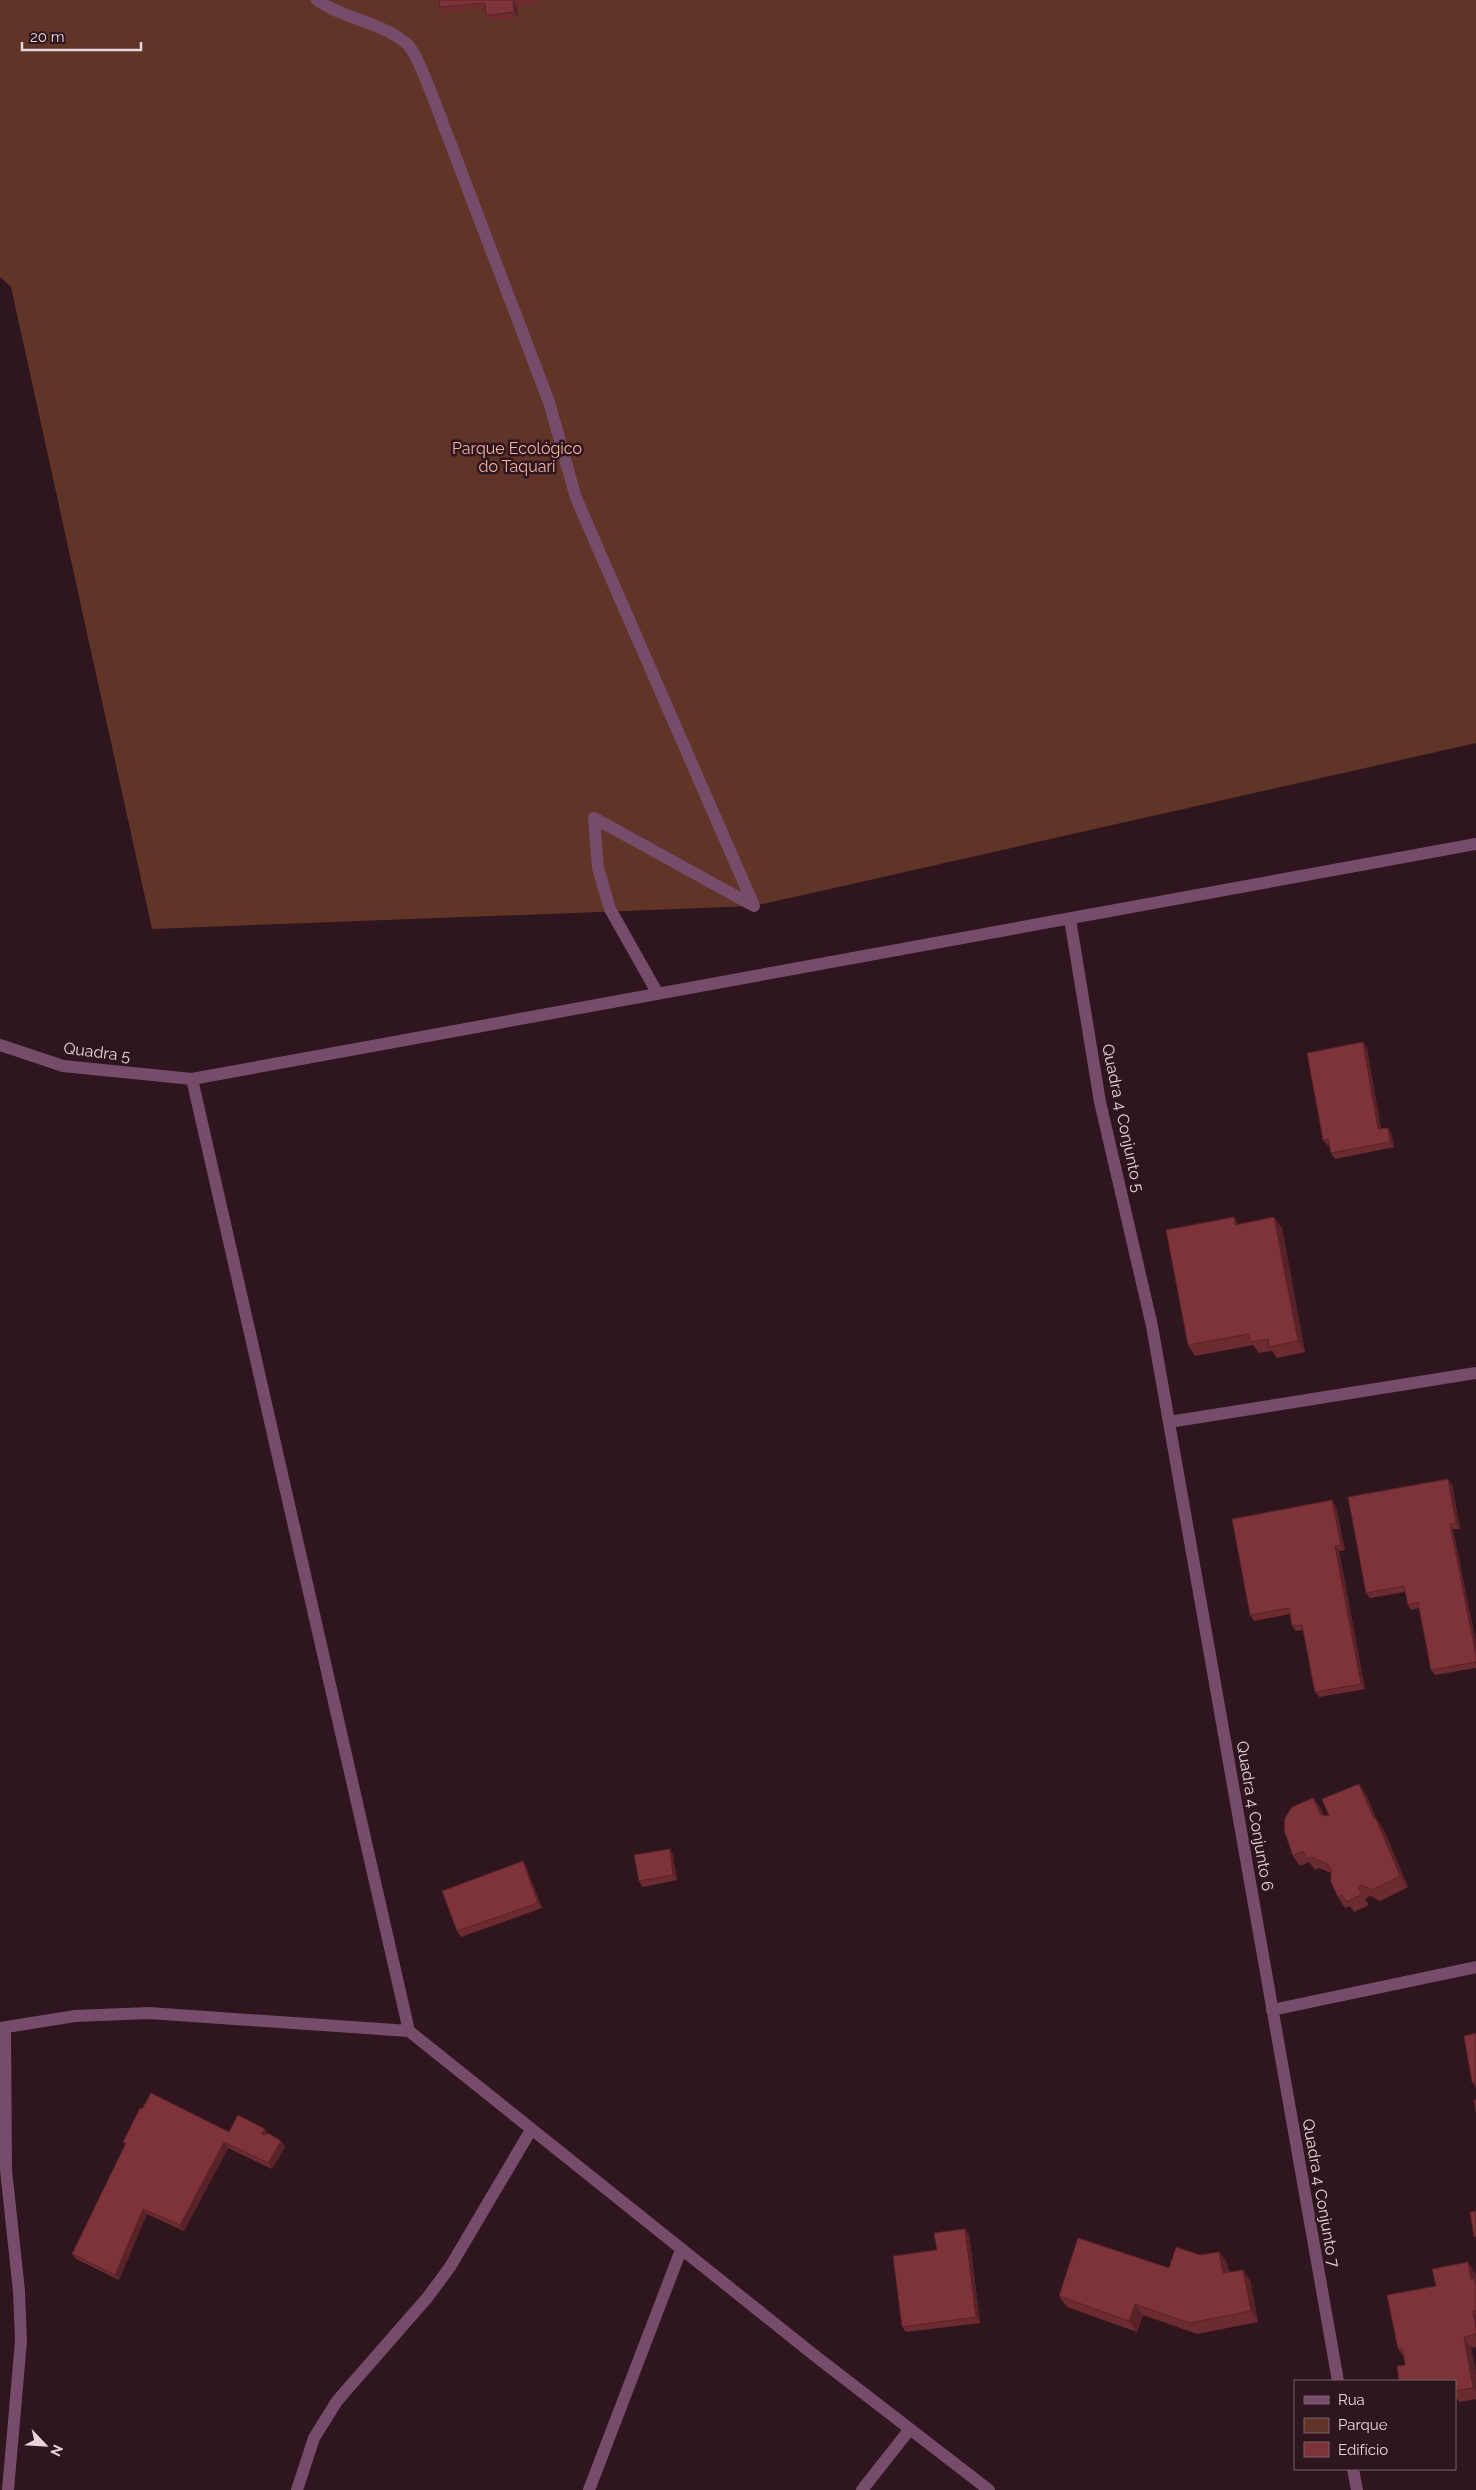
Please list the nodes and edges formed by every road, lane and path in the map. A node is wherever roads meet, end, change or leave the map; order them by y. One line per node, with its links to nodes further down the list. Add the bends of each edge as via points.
1 (317, 0): 4 (street, via 346,16 386,31 408,46 425,79 549,402 576,498 754,906 594,818 598,868 610,909)
2 (1476, 844): 3 (street)
3 (1070, 919): 4 (street, Quadra 5); 8 (street, Quadra 4 Conjunto 5, via 1100,1102 1152,1326)
4 (658, 994): 6 (street, Quadra 5)
5 (0, 1045): 6 (street, Quadra 5, via 63,1066)
6 (192, 1079): 12 (street)
7 (1476, 1373): 8 (street)
8 (1169, 1422): 10 (street, Quadra 4 Conjunto 6)
9 (1476, 1967): 10 (street)
10 (1272, 2010): 15 (street, Quadra 4 Conjunto 7)
11 (2, 2028): 12 (street, via 75,2016 149,2013); 18 (street, via 6,2170 21,2341)
12 (409, 2032): 13 (street)
13 (531, 2130): 14 (street); 19 (street, via 427,2298 337,2401 314,2438)
14 (681, 2250): 16 (street); 20 (street)
15 (1338, 2380)
16 (910, 2429): 21 (street); 22 (street)
17 (1353, 2470): 23 (street)
18 (8, 2490)
19 (298, 2490)
20 (589, 2490)
21 (862, 2490)
22 (989, 2490)
23 (1357, 2490)

